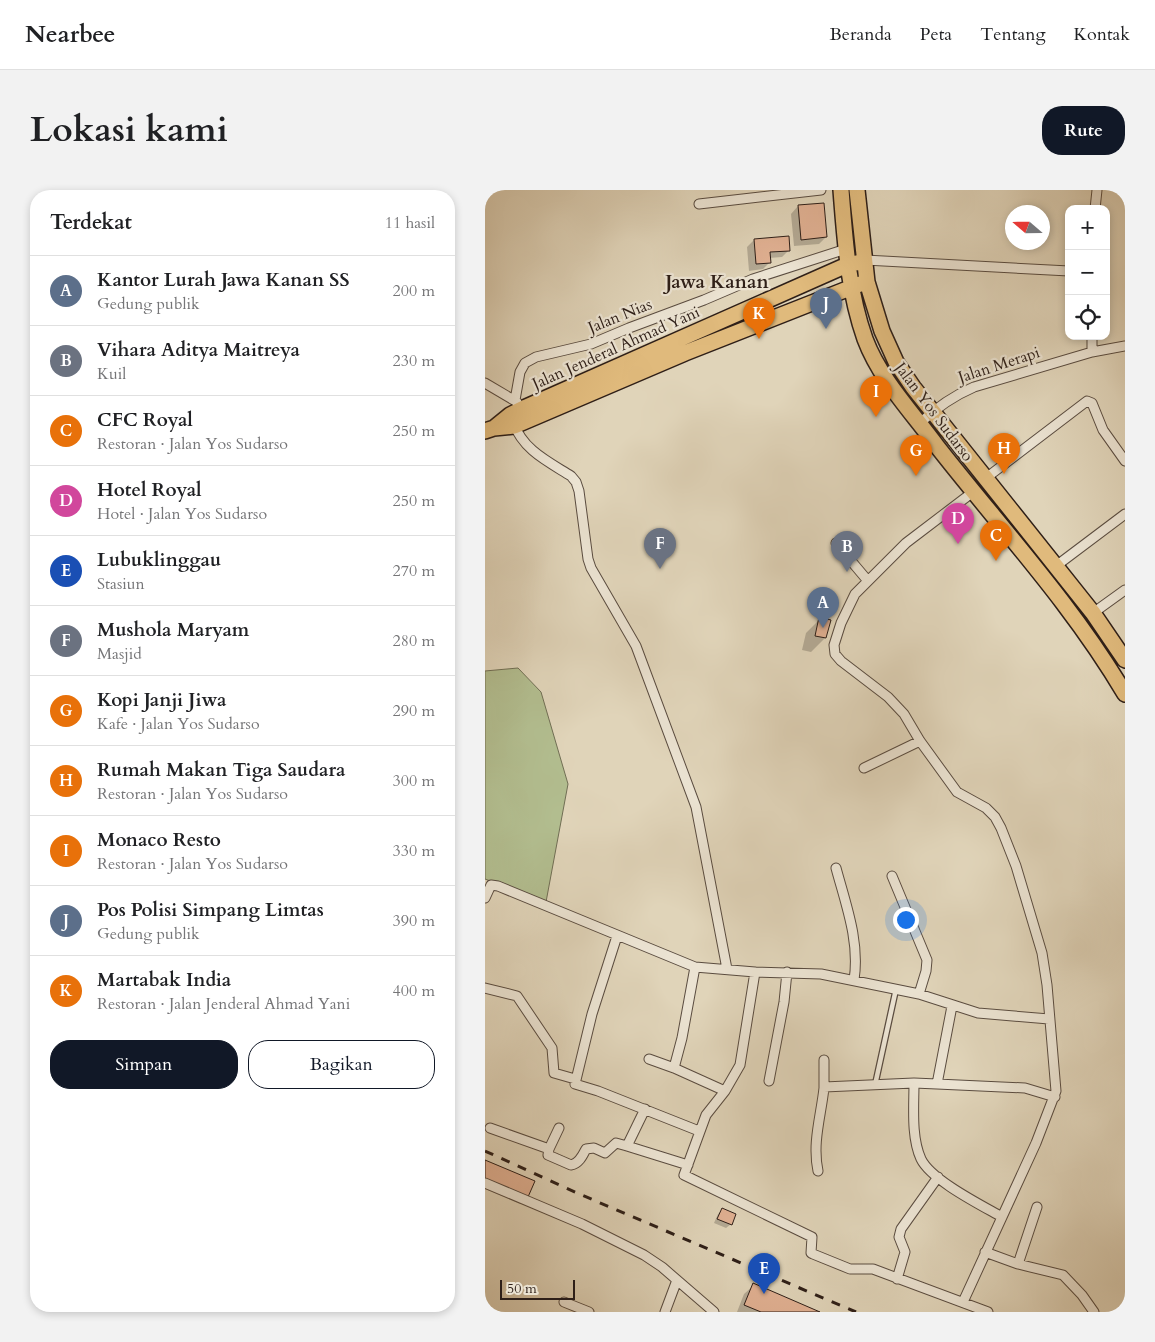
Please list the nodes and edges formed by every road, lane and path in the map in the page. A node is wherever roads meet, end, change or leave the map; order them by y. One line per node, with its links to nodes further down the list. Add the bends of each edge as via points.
1 (821, 190): 5 (street)
2 (841, 190): 7 (highway, Jalan Yos Sudarso)
3 (857, 190): 8 (highway, Jalan Yos Sudarso)
4 (1097, 190): 6 (street)
5 (699, 204)
6 (1095, 205)
7 (847, 257): 8 (highway, Jalan Jenderal Ahmad Yani); 11 (highway, Jalan Yos Sudarso); 17 (highway, Jalan Jenderal Ahmad Yani); 17 (street, Jalan Nias, via 753,280 591,344 536,357 525,363 520,372)
8 (865, 260): 9 (street); 10 (highway, Jalan Yos Sudarso)
9 (1065, 271)
10 (867, 282): 11 (highway, Jalan Jenderal Ahmad Yani); 16 (highway, Jalan Yos Sudarso, via 882,331 896,362)
11 (852, 287): 17 (highway, Jalan Jenderal Ahmad Yani, via 685,353); 18 (highway, Jalan Yos Sudarso, via 865,339 880,370)
12 (1092, 340): 14 (street)
13 (1125, 346): 14 (street, Jalan Merapi)
14 (1092, 352): 16 (street, Jalan Merapi, via 974,387)
15 (485, 383): 17 (street)
16 (933, 411): 18 (street, Jalan Merapi); 21 (highway, Jalan Yos Sudarso)
17 (516, 412): 19 (highway, Jalan Jenderal Ahmad Yani); 39 (street, via 528,448 576,482 589,563 636,646 696,807)
18 (920, 423): 22 (highway, Jalan Yos Sudarso)
19 (490, 430)
20 (1125, 461): 21 (street, via 1103,430 1092,403 1087,401)
21 (986, 478): 25 (highway, Jalan Yos Sudarso)
22 (973, 492): 26 (street, via 907,544); 30 (highway, Jalan Yos Sudarso, via 1073,615)
23 (1125, 514): 25 (street)
24 (836, 542): 26 (street)
25 (1055, 566): 28 (highway, Jalan Yos Sudarso)
26 (868, 581): 31 (street, via 855,594 841,623 834,645 835,654 905,714)
27 (1125, 590): 28 (street)
28 (1093, 613): 29 (highway, Jalan Yos Sudarso)
29 (1125, 660)
30 (1125, 694)
31 (920, 741): 32 (street); 47 (street, via 957,792 985,808 1001,828 1042,953)
32 (865, 768)
33 (836, 868): 42 (street, via 852,926 856,963)
34 (891, 876): 45 (street, via 927,960 927,971)
35 (488, 884): 36 (street); 37 (street)
36 (485, 898)
37 (617, 936): 38 (street); 51 (street)
38 (695, 967): 39 (street); 50 (street)
39 (727, 969): 40 (street)
40 (755, 972): 41 (street); 57 (street, via 742,1056)
41 (787, 972): 42 (street); 52 (street)
42 (854, 980): 44 (street)
43 (485, 988): 51 (street, via 517,996 552,1048 554,1073)
44 (896, 989): 45 (street); 55 (lane)
45 (919, 994): 46 (street)
46 (952, 1006): 47 (street, via 978,1013); 54 (street)
47 (1049, 1019): 58 (street, via 1057,1088)
48 (649, 1059): 50 (street)
49 (824, 1060): 56 (street)
50 (674, 1068): 57 (street)
51 (575, 1079): 59 (street, via 576,1085)
52 (769, 1081)
53 (914, 1083): 54 (street); 55 (street); 67 (street, via 916,1141 921,1160)
54 (937, 1084): 58 (street, via 1025,1088)
55 (875, 1085): 56 (street)
56 (824, 1087): 66 (street, via 816,1141)
57 (725, 1091): 62 (street, via 709,1109)
58 (1055, 1096): 70 (street)
59 (645, 1109): 62 (street); 63 (street)
60 (490, 1128): 64 (street)
61 (559, 1128): 64 (street)
62 (699, 1130): 65 (street)
63 (627, 1146): 64 (street, via 616,1143 605,1153 587,1149 574,1165 549,1155); 65 (street)
64 (549, 1149)
65 (688, 1165): 73 (street, via 684,1175 812,1237 810,1249 813,1254 850,1270 873,1269)
66 (818, 1171)
67 (938, 1177): 70 (street); 73 (street, via 901,1229 899,1237 905,1252)
68 (485, 1183): 74 (street, via 582,1224 644,1255)
69 (1037, 1207): 72 (street)
70 (1002, 1217): 71 (street)
71 (985, 1252): 72 (street); 76 (street)
72 (1018, 1264): 81 (street, via 1063,1275)
73 (897, 1279): 76 (street)
74 (677, 1280): 78 (street); 79 (street)
75 (564, 1302): 77 (street)
76 (963, 1302): 80 (street)
77 (589, 1312)
78 (665, 1312)
79 (714, 1312)
80 (987, 1312)
81 (1094, 1312)

